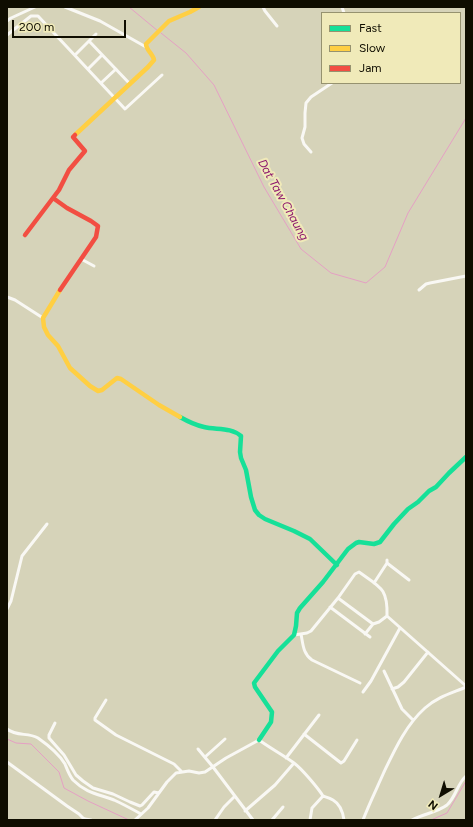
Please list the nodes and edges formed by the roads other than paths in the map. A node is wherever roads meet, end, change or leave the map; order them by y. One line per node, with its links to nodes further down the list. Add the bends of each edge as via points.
1 (35, 7): 5 (street)
2 (65, 7): 10 (street, via 100,21)
3 (198, 7): 10 (street, via 169,21 146,44)
4 (263, 7): 6 (street)
5 (7, 21)
6 (277, 26)
7 (96, 34): 9 (street)
8 (7, 35): 11 (street, via 31,16 38,16)
9 (89, 41): 11 (street); 12 (street)
10 (146, 48): 17 (street, via 154,56 154,60)
11 (74, 55): 13 (street)
12 (102, 55): 13 (street); 14 (street)
13 (88, 69): 16 (street)
14 (116, 69): 16 (street); 17 (street)
15 (162, 75): 19 (street, via 125,109)
16 (101, 83): 19 (street)
17 (130, 84): 19 (street)
18 (330, 84): 20 (street, via 306,103 302,138)
19 (115, 98): 21 (street, via 73,137 85,151 66,174)
20 (312, 152)
21 (53, 198): 22 (street); 23 (street, via 98,226 96,237)
22 (25, 235)
23 (81, 259): 24 (street); 28 (street)
24 (94, 266)
25 (466, 276): 26 (street, via 426,284)
26 (419, 290)
27 (7, 297): 28 (street)
28 (43, 318): 31 (street, via 48,335 58,346 70,368 98,391 117,378 157,404 201,427 238,433 241,436 241,458 246,468 256,511 265,519 310,539)
29 (466, 456): 31 (street, via 436,487 408,509 380,542 356,543 348,549)
30 (47, 524): 36 (street, via 22,556 12,600)
31 (337, 565): 42 (street, via 300,608)
32 (409, 580): 33 (street, via 387,562)
33 (374, 583): 34 (street, via 357,572); 37 (street, via 385,595)
34 (338, 598): 35 (street); 38 (street)
35 (330, 607): 40 (street, via 311,631); 41 (street)
36 (7, 609)
37 (386, 616): 38 (street); 39 (street)
38 (373, 624): 41 (street)
39 (400, 628): 44 (street); 49 (street)
40 (301, 634): 42 (street); 46 (street, via 304,651 308,657)
41 (365, 634): 43 (street)
42 (294, 635): 57 (street, via 278,651 254,683 272,712 271,722)
43 (370, 637)
44 (428, 652): 47 (street); 48 (street, via 404,682)
45 (384, 672): 48 (street)
46 (360, 683)
47 (466, 687): 52 (street, via 434,701)
48 (392, 689): 52 (street, via 402,709)
49 (363, 692)
50 (106, 700): 65 (street, via 95,720 116,735 174,764)
51 (319, 716): 55 (street)
52 (413, 720): 80 (street, via 394,751)
53 (55, 723): 67 (street, via 48,738 64,755 76,775 93,788 140,806 154,792)
54 (7, 730): 72 (street, via 14,734 37,738 62,760 70,777 82,788)
55 (304, 734): 58 (street, via 341,763); 61 (street)
56 (225, 739): 60 (street)
57 (259, 740): 61 (street); 64 (street)
58 (357, 740)
59 (198, 749): 60 (street)
60 (205, 757): 64 (street)
61 (286, 758): 63 (street)
62 (7, 762): 74 (street, via 83,818)
63 (294, 763): 69 (street); 71 (street, via 275,785)
64 (214, 767): 65 (street, via 199,773); 68 (street)
65 (182, 772): 67 (street, via 171,777)
66 (466, 776): 81 (street, via 452,800 446,805)
67 (159, 793): 72 (street)
68 (234, 796): 71 (street); 75 (street)
69 (323, 796): 78 (street, via 312,808); 79 (street, via 333,800 340,807)
70 (283, 807): 77 (street)
71 (245, 811): 76 (street)
72 (141, 814): 73 (street)
73 (135, 819)
74 (91, 820)
75 (215, 820)
76 (253, 820)
77 (272, 820)
78 (310, 820)
79 (344, 820)
80 (363, 820)
81 (412, 820)

